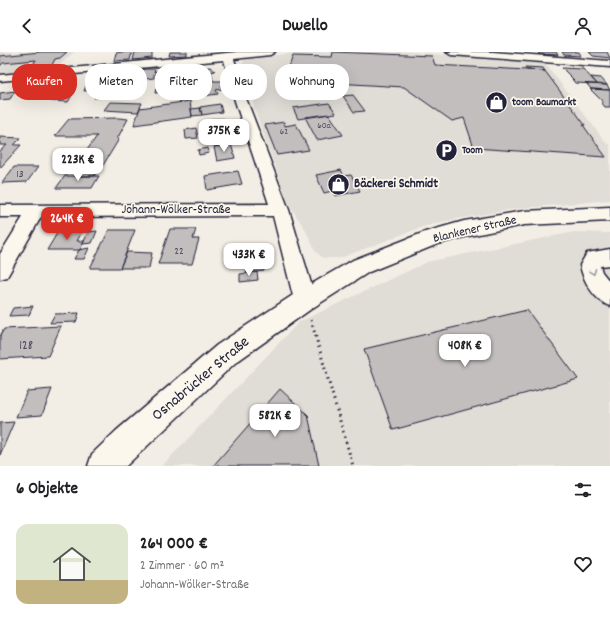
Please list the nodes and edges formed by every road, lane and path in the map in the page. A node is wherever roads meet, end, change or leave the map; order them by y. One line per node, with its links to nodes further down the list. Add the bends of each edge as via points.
1 (270, 52): 3 (street)
2 (451, 52): 4 (street)
3 (228, 56): 6 (street); 7 (street, via 241,101)
4 (606, 64): 5 (street)
5 (610, 73)
6 (0, 78)
7 (280, 210): 9 (street, Johann-Wölker-Straße); 14 (street)
8 (0, 211): 9 (street, Johann-Wölker-Straße)
9 (36, 211): 12 (street)
10 (610, 214): 14 (main road, Blankener Straße, via 524,218 432,238 361,266)
11 (610, 257): 13 (street, one-way to 13, via 594,260 590,265 591,272)
12 (0, 271)
13 (610, 298)
14 (305, 300): 15 (main road, Osnabrücker Straße, via 226,354 127,442); 16 (path)
15 (104, 466)
16 (353, 466)

